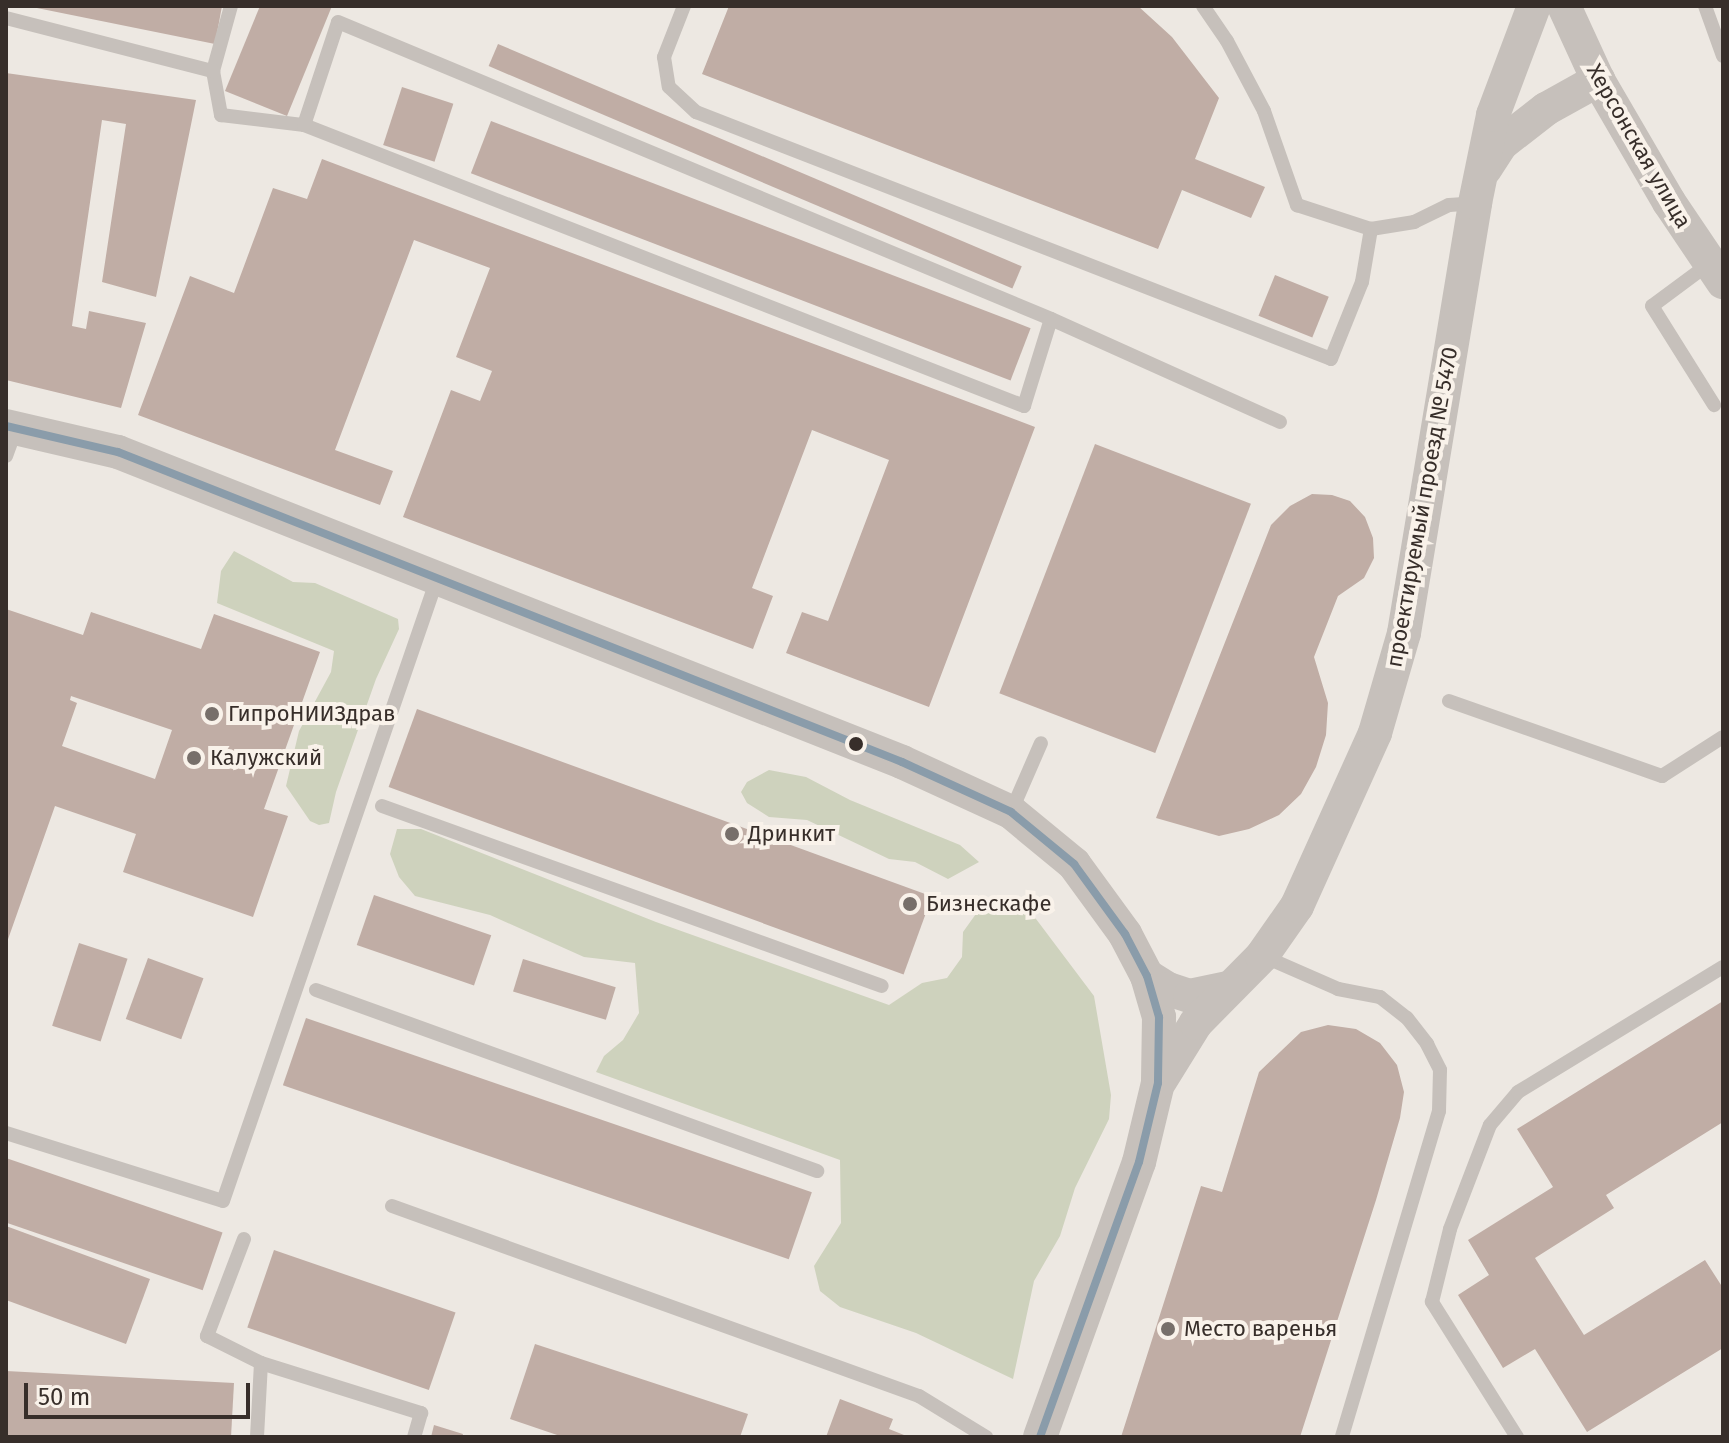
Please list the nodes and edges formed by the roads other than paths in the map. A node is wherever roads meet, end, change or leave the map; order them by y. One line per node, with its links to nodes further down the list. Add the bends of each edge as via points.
1 (231, 6): 9 (lane)
2 (684, 6): 13 (lane, via 664,57 669,87 696,112 1331,359 1362,282)
3 (1203, 6): 13 (lane, via 1264,111 1297,205)
4 (1534, 6): 12 (street, проектируемый проезд № 5470, via 1493,115)
5 (1564, 6): 10 (street, Херсонская улица)
6 (1705, 6): 8 (lane)
7 (6, 18): 9 (lane)
8 (1723, 56)
9 (213, 71): 11 (lane, via 221,115)
10 (1598, 80): 12 (street, проектируемый проезд № 5470, via 1546,109 1501,144); 14 (street, Херсонская улица)
11 (304, 125): 15 (lane, via 1024,406); 15 (lane, via 338,22)
12 (1478, 189): 13 (lane, via 1414,222); 25 (street, проектируемый проезд № 5470, via 1404,633 1375,733 1327,845 1297,906)
13 (1371, 229)
14 (1719, 276): 16 (lane, via 1652,306)
15 (1051, 319): 17 (lane)
16 (1714, 405)
17 (1280, 422)
18 (9, 437): 19 (street, via 118,452)
19 (437, 579): 24 (street, via 902,762); 32 (lane, via 223,1201)
20 (1449, 701): 21 (lane, via 1662,776)
21 (1723, 737)
22 (1041, 743): 24 (lane)
23 (382, 806): 28 (lane)
24 (1011, 812): 27 (street, via 1074,864 1110,911)
25 (1262, 956): 29 (street, проектируемый проезд № 5470); 41 (lane, via 1338,989 1380,997 1407,1018 1440,1070 1439,1111)
26 (1723, 967): 42 (lane, via 1518,1092 1490,1125 1450,1229 1432,1302)
27 (1147, 976): 29 (street, via 1190,996); 31 (street, via 1159,1017)
28 (882, 986)
29 (1228, 988): 31 (street, проектируемый проезд № 5470, via 1196,1023)
30 (316, 990): 33 (lane)
31 (1158, 1083): 40 (street, via 1135,1176)
32 (6, 1133)
33 (817, 1171)
34 (392, 1206): 39 (lane, via 919,1396)
35 (244, 1239): 36 (lane, via 207,1336)
36 (261, 1363): 37 (lane); 38 (lane, via 421,1413)
37 (257, 1437)
38 (414, 1437)
39 (986, 1437)
40 (1040, 1437)
41 (1342, 1437)
42 (1517, 1437)

